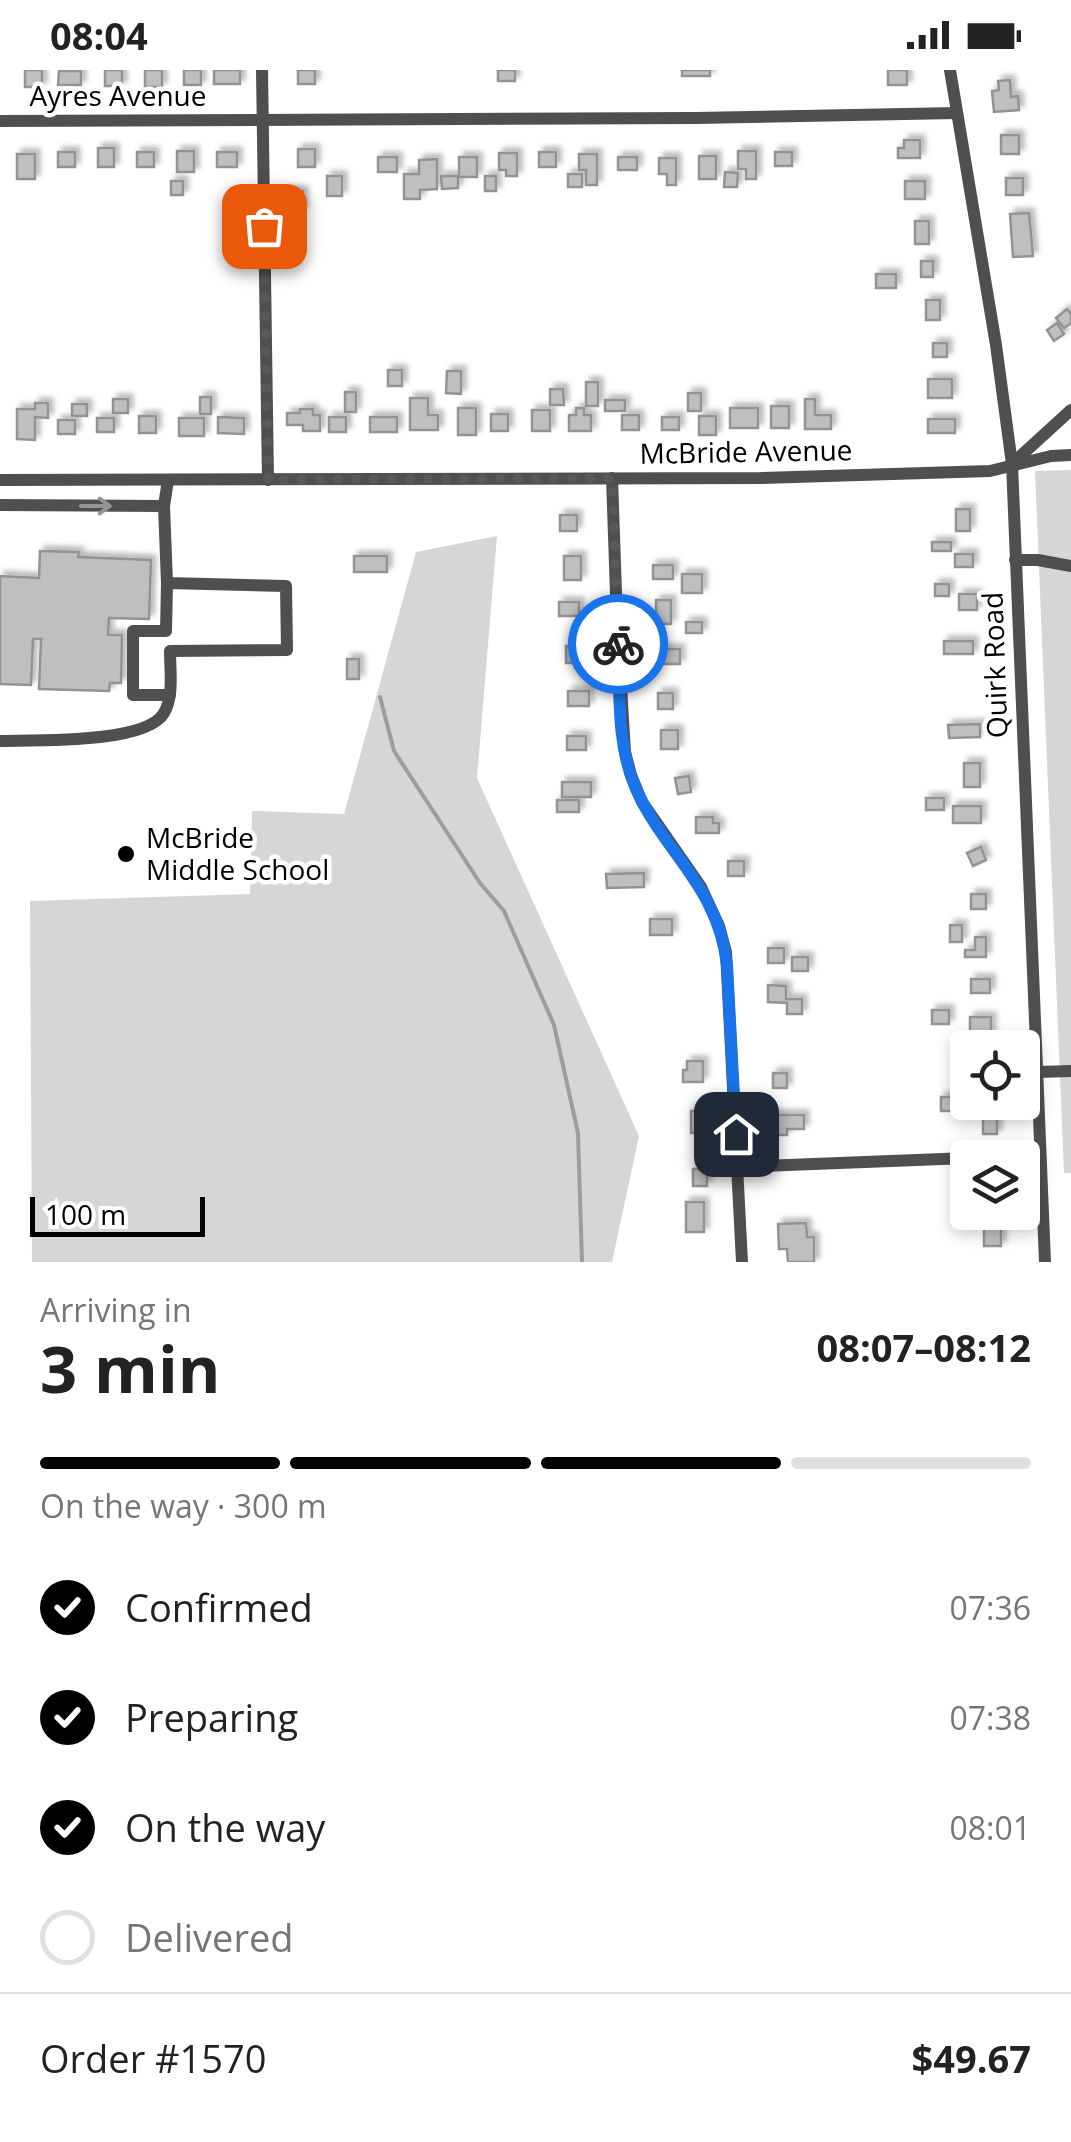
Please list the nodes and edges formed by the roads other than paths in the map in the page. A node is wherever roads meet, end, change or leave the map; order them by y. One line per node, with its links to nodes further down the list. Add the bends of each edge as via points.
1 (262, 70): 4 (street)
2 (950, 70): 3 (street, Quirk Road)
3 (956, 114): 4 (street, Ayres Avenue); 8 (street, Quirk Road)
4 (263, 120): 5 (street, Ayres Avenue); 12 (street)
5 (0, 122)
6 (1071, 410): 8 (street)
7 (1071, 455): 8 (street, McBride Avenue)
8 (1012, 464): 9 (street, McBride Avenue, via 990,472); 15 (street, Quirk Road)
9 (612, 478): 12 (street, McBride Avenue); 25 (street, via 625,752 642,802 701,888 723,938)
10 (0, 480): 11 (street, McBride Avenue)
11 (168, 480): 12 (street, McBride Avenue); 14 (street)
12 (268, 480)
13 (0, 506): 14 (street, one-way to 14)
14 (164, 506): 17 (street)
15 (1015, 560): 16 (street); 20 (street, Quirk Road)
16 (1071, 566)
17 (167, 583): 18 (street, via 166,631 133,631 133,695); 18 (street, via 286,586 287,650 170,651)
18 (170, 695): 19 (street, via 164,713 133,733)
19 (0, 741)
20 (1036, 1030)
21 (1071, 1070): 22 (street)
22 (1040, 1072)
23 (1040, 1154): 27 (street, Quirk Road)
24 (950, 1159): 25 (street)
25 (738, 1167): 26 (street)
26 (742, 1262)
27 (1045, 1262)

